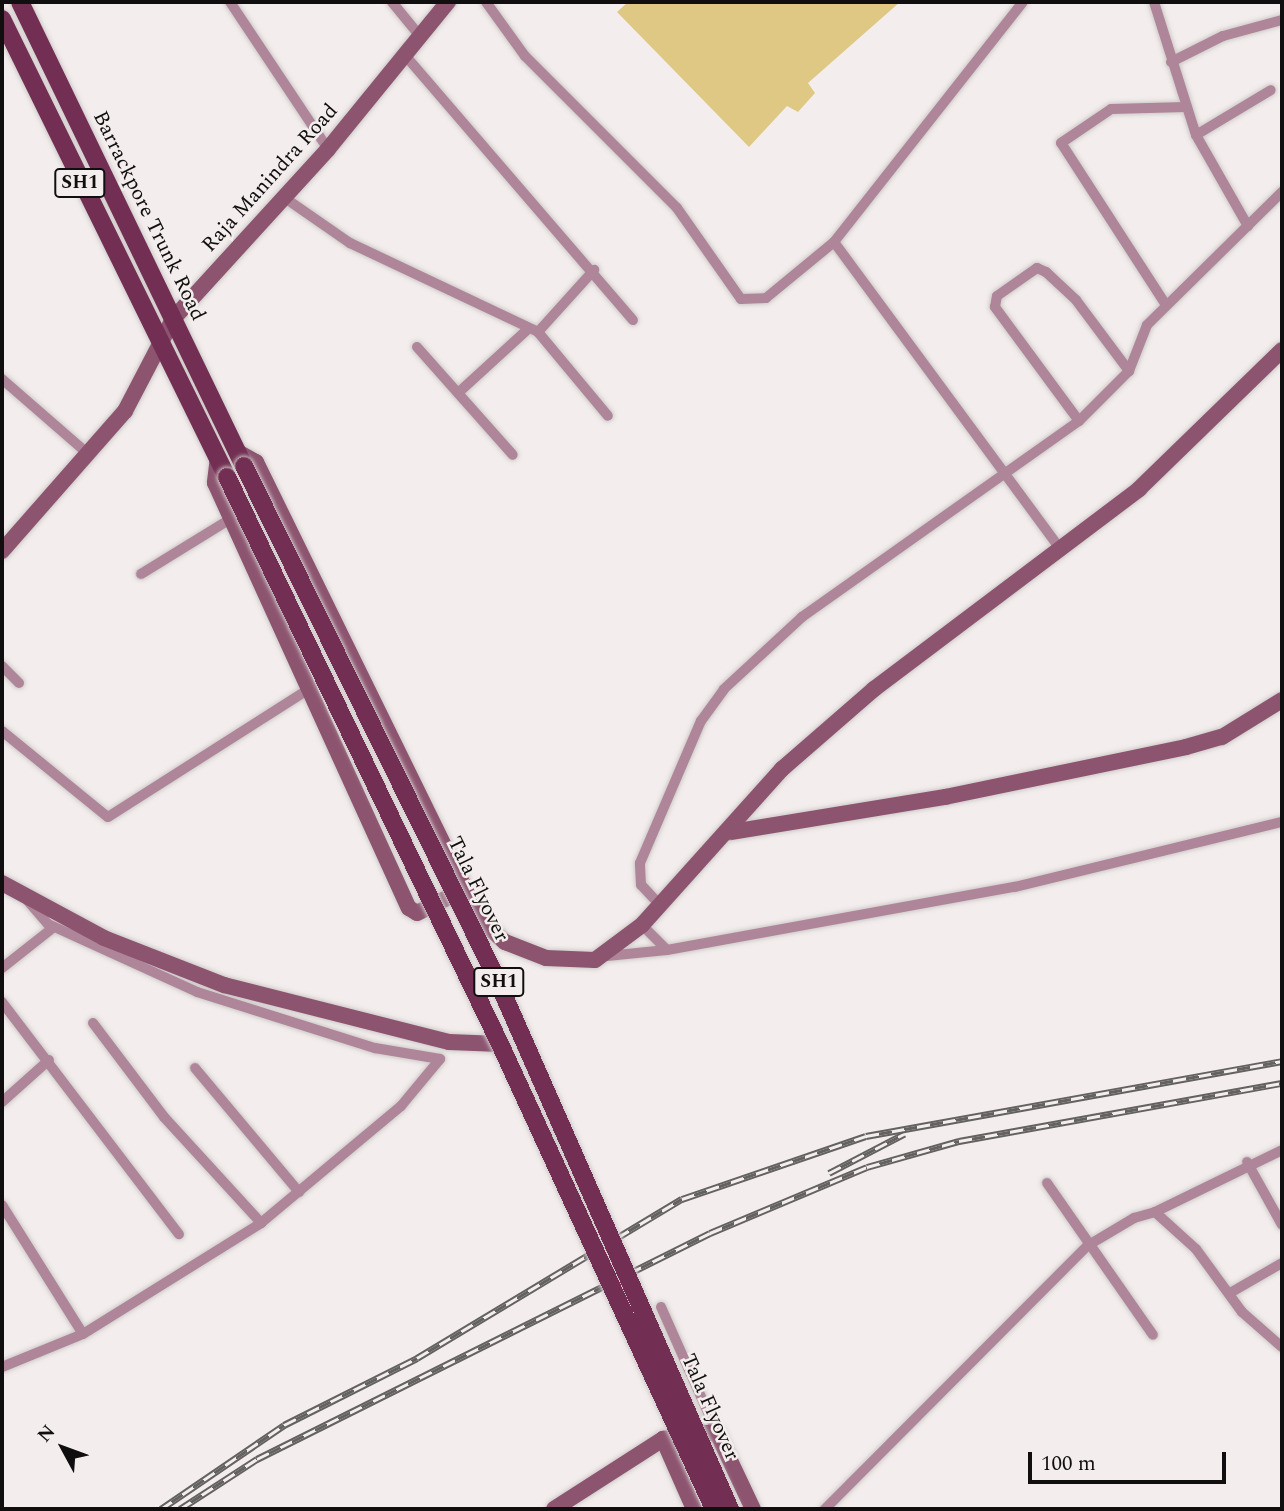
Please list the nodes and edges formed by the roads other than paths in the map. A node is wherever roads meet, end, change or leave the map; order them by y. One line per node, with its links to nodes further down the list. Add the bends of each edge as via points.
1 (20, 2): 23 (main road, Barrackpore Trunk Road / SH1)
2 (230, 2): 16 (street)
3 (392, 2): 10 (street)
4 (448, 2): 10 (street, Raja Manindra Road)
5 (486, 2): 20 (street, via 525,56 677,208 741,299 766,298)
6 (1023, 2): 20 (street)
7 (1154, 2): 12 (street)
8 (2, 19): 26 (main road, SH1)
9 (1282, 20): 12 (street, via 1223,36)
10 (419, 36): 11 (street, Raja Manindra Road)
11 (404, 54): 16 (street, Raja Manindra Road); 21 (street)
12 (1171, 62): 14 (street)
13 (1271, 90): 15 (street)
14 (1186, 107): 15 (street); 22 (street, via 1111,109 1061,143)
15 (1196, 135): 19 (street)
16 (328, 149): 18 (street, Raja Manindra Road)
17 (1282, 192): 19 (street)
18 (282, 196): 23 (street, Raja Manindra Road); 25 (street, via 349,243)
19 (1248, 226): 22 (street)
20 (834, 242): 38 (street)
21 (594, 270): 24 (street); 25 (street)
22 (1166, 305): 29 (street, via 1147,325)
23 (173, 318): 26 (street, Raja Manindra Road); 37 (main road, Barrackpore Trunk Road / SH1)
24 (633, 320)
25 (533, 331): 31 (street); 32 (street)
26 (159, 346): 34 (street, Raja Manindra Road, via 125,411); 36 (main road, SH1)
27 (417, 347): 31 (street)
28 (1282, 350): 40 (street, via 1139,489)
29 (1129, 371): 33 (street); 33 (street, via 1076,300 1046,272 1037,268 997,296 995,307)
30 (2, 379): 34 (street)
31 (458, 393): 35 (street)
32 (608, 416)
33 (1079, 421): 38 (street)
34 (87, 453): 41 (street, Raja Manindra Road)
35 (513, 455)
36 (218, 457): 39 (street, via 215,483); 60 (main road, Tala Flyover, bridge)
37 (240, 459): 51 (street, via 256,462); 86 (main road, Tala Flyover / SH1, bridge, via 494,973)
38 (1008, 475): 40 (street); 52 (street, via 813,609 723,689 701,721 640,863 641,885)
39 (232, 518): 42 (street); 45 (street)
40 (1060, 549): 49 (street, via 874,689 782,769)
41 (2, 551)
42 (141, 574)
43 (2, 666): 44 (street)
44 (19, 683)
45 (313, 687): 47 (street, via 108,817); 51 (street, via 409,908 417,912)
46 (1282, 700): 49 (street, via 1222,737 1186,747 945,797)
47 (2, 731)
48 (1282, 822): 55 (street, via 1015,887)
49 (732, 832): 52 (street)
50 (2, 883): 53 (street)
51 (465, 889): 56 (street, via 480,919 505,942 546,958)
52 (659, 904): 54 (street)
53 (54, 919): 57 (street); 60 (street, via 224,985 449,1042); 67 (street, via 197,992 375,1048 440,1059 401,1106)
54 (642, 925): 55 (street); 56 (street)
55 (667, 950): 56 (street)
56 (607, 956)
57 (2, 968)
58 (2, 1002): 61 (street)
59 (93, 1023): 70 (street, via 164,1117)
60 (500, 1044): 85 (main road, Tala Flyover, bridge)
61 (49, 1060): 63 (street); 72 (street)
62 (195, 1068): 67 (street)
63 (2, 1102)
64 (1282, 1150): 65 (street)
65 (1247, 1163): 69 (street); 71 (street)
66 (1046, 1183): 73 (street)
67 (299, 1192): 70 (street)
68 (2, 1205): 77 (street)
69 (1155, 1212): 73 (street); 75 (street)
70 (261, 1223): 77 (street)
71 (1282, 1225)
72 (179, 1234)
73 (1087, 1246): 78 (street); 88 (street)
74 (1282, 1263): 75 (street)
75 (1230, 1293): 79 (street)
76 (661, 1307): 81 (street)
77 (83, 1334): 80 (street)
78 (1153, 1335)
79 (1280, 1341)
80 (2, 1367)
81 (717, 1433): 82 (street); 87 (street)
82 (663, 1439): 83 (street); 84 (street)
83 (554, 1509)
84 (694, 1509)
85 (714, 1509)
86 (730, 1509)
87 (753, 1509)
88 (825, 1509)

